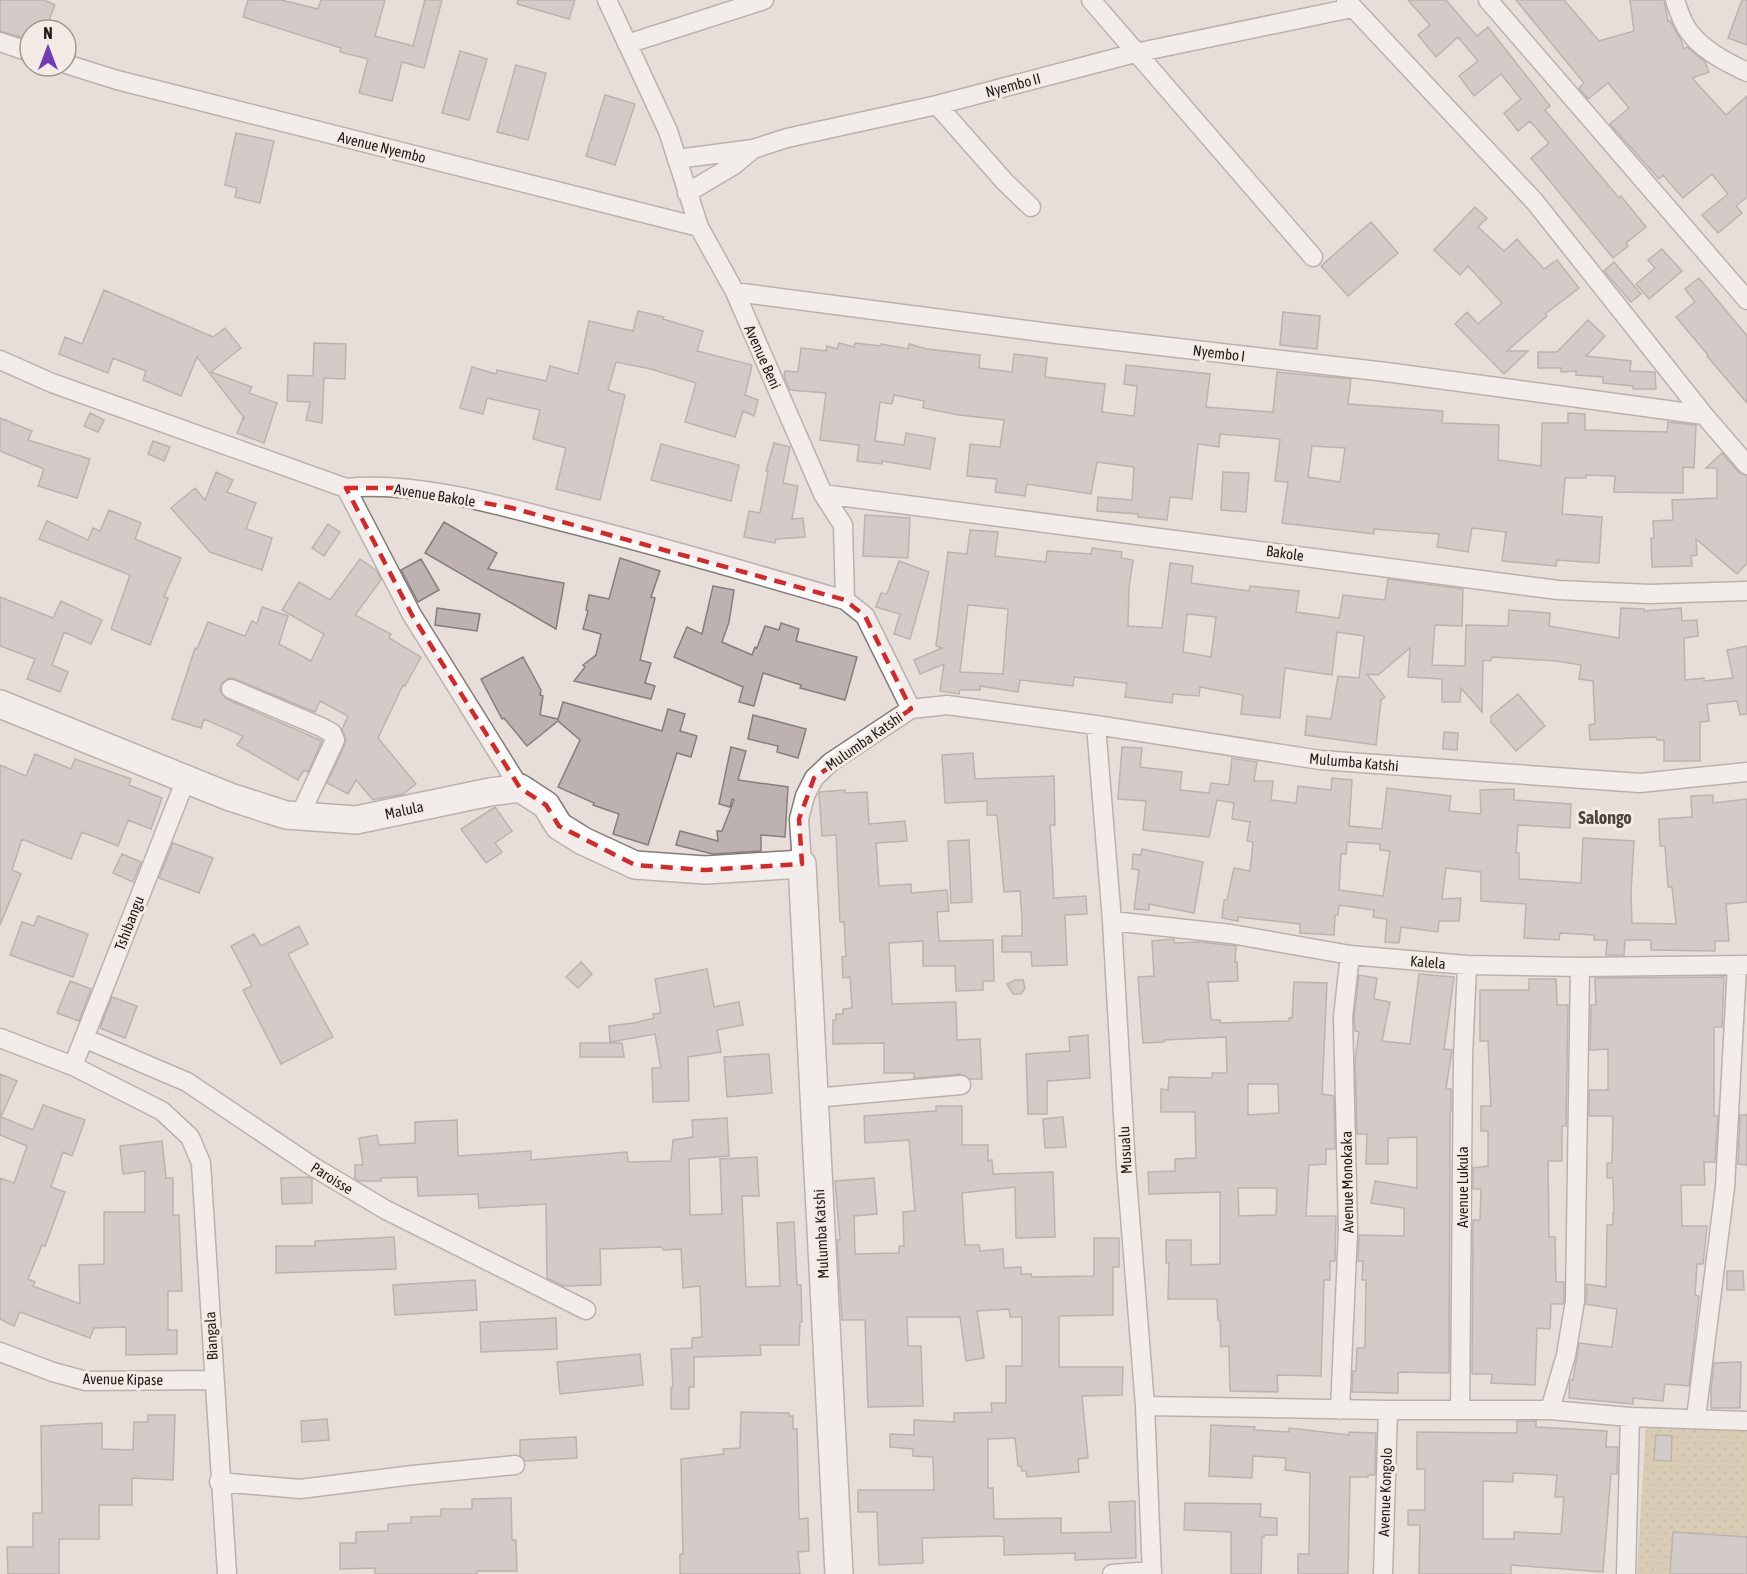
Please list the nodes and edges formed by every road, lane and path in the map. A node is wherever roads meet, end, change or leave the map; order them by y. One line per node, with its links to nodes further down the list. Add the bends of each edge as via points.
1 (607, 0): 8 (street, Avenue Beni)
2 (764, 0): 8 (street)
3 (1091, 0): 10 (street)
4 (1488, 0): 21 (street)
5 (1675, 0): 12 (street, via 1685,27 1696,40)
6 (1349, 4): 10 (street, Nyembo II); 23 (street, via 1535,202)
7 (0, 42): 9 (street)
8 (627, 44): 15 (street, Avenue Beni)
9 (18, 48)
10 (1136, 53): 13 (street, Nyembo II); 19 (street)
11 (78, 67): 18 (street, Avenue Nyembo)
12 (1747, 72)
13 (937, 105): 14 (street, Nyembo II); 17 (street)
14 (753, 149): 15 (street); 16 (street, Nyembo II)
15 (677, 159): 16 (street, Avenue Beni)
16 (687, 193): 18 (street, Avenue Beni)
17 (1031, 207)
18 (699, 227): 20 (street, Avenue Beni)
19 (1313, 257)
20 (735, 292): 23 (street, Nyembo I); 26 (street, Avenue Beni)
21 (1747, 300)
22 (0, 360): 25 (street, Avenue Bakole, via 52,383)
23 (1704, 415): 24 (street)
24 (1747, 465)
25 (346, 488): 28 (street, Avenue Bakole, via 404,488 512,508); 35 (street, via 412,615)
26 (823, 494): 27 (street, Bakole, via 1558,590 1650,594); 28 (street, Avenue Beni, via 843,525)
27 (1747, 591)
28 (845, 600): 31 (street, via 866,616)
29 (231, 688): 36 (street, via 332,734 335,740)
30 (0, 704): 34 (street, Malula)
31 (911, 709): 32 (street, Mulumba Katshi, via 947,705); 37 (street, Mulumba Katshi, via 813,778 799,819)
32 (1096, 725): 33 (street, Mulumba Katshi, via 1356,763 1640,783); 38 (street, Musualu)
33 (1747, 772)
34 (186, 779): 36 (street, Malula, via 241,801); 44 (street, Tshibangu)
35 (520, 788): 36 (street, Malula, via 356,820); 37 (street, via 546,805 559,826 635,865 705,870)
36 (299, 817)
37 (802, 864): 47 (street, Mulumba Katshi)
38 (1112, 921): 39 (street, Kalela, via 1231,934); 51 (street, Musualu)
39 (1350, 955): 40 (street, Kalela); 52 (street, Avenue Monokaka, via 1343,1017 1348,1231)
40 (1467, 965): 42 (street, Kalela); 54 (street, Avenue Lukula)
41 (1742, 965): 42 (street, Kalela); 57 (street, via 1725,1187)
42 (1580, 967): 55 (street, via 1575,1302 1566,1355)
43 (0, 1038): 45 (street)
44 (84, 1038): 45 (street, Tshibangu); 48 (street, Paroisse, via 187,1082 312,1166 386,1210)
45 (73, 1066): 50 (street, Biangala, via 162,1111 190,1137 201,1163)
46 (961, 1085): 47 (street)
47 (814, 1098): 63 (street, Mulumba Katshi)
48 (586, 1310)
49 (0, 1352): 50 (street, Avenue Kipase, via 86,1381)
50 (214, 1380): 60 (street, Biangala)
51 (1145, 1406): 52 (street); 61 (street, Musualu)
52 (1340, 1410): 53 (street)
53 (1388, 1410): 54 (street); 65 (street, Avenue Kongolo)
54 (1460, 1410): 55 (street)
55 (1550, 1410): 56 (street)
56 (1630, 1417): 57 (street); 66 (street)
57 (1696, 1418): 58 (street)
58 (1747, 1421)
59 (515, 1465): 60 (street, via 300,1489)
60 (219, 1482): 62 (street, Biangala)
61 (1152, 1572): 64 (street)
62 (227, 1574)
63 (839, 1574)
64 (1112, 1574)
65 (1383, 1574)
66 (1626, 1574)

